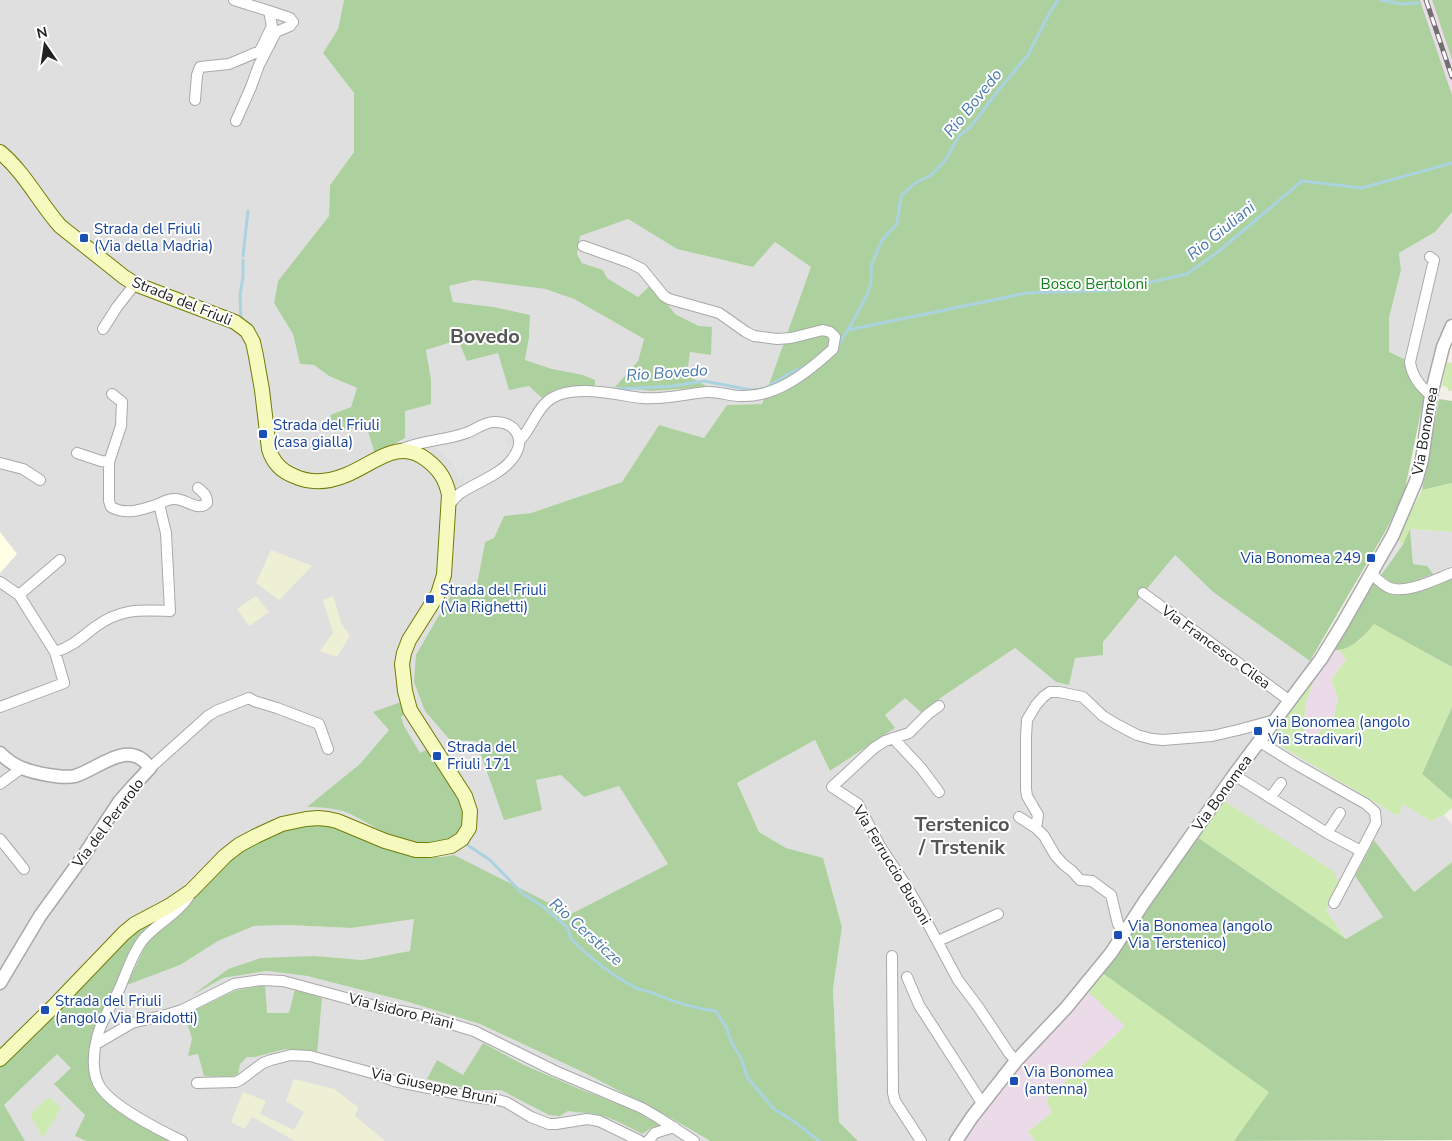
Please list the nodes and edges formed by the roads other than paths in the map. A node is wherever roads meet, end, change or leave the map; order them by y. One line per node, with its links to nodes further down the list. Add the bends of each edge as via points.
1 (234, 0): 2 (street)
2 (270, 11): 3 (street, via 272,26 260,50 229,64 200,67); 4 (street, via 293,22 276,32)
3 (195, 100)
4 (236, 121)
5 (0, 152): 8 (main road, Strada del Friuli, via 23,176 60,226)
6 (583, 246): 13 (street, via 642,269 669,299 719,313 754,336 791,338 822,330 835,337 833,349 786,385 752,395 708,391 668,398 600,392 562,394 545,403)
7 (1430, 257): 12 (street, via 1434,260 1410,362 1411,372)
8 (135, 284): 10 (street); 14 (main road, Strada del Friuli, via 235,322 247,331 258,361 269,449 277,466 285,472 320,482 347,475)
9 (1452, 326): 12 (street, Via Bonomea)
10 (103, 329)
11 (112, 394): 16 (street, via 122,402 122,416)
12 (1431, 395): 23 (street, Via Bonomea, via 1424,451 1416,481 1393,536)
13 (520, 440): 14 (street, via 511,426 494,422 466,434 429,440); 21 (street, via 517,452 505,467 459,494)
14 (396, 451): 21 (main road, via 420,454 442,474)
15 (77, 453): 16 (street)
16 (109, 462): 20 (street, via 111,507 129,512)
17 (0, 463): 18 (street, via 22,469)
18 (40, 480)
19 (198, 488): 20 (street, via 207,498 204,506 175,499)
20 (159, 504): 28 (street, via 166,533 170,611 134,610 120,614 76,643)
21 (449, 505): 51 (main road, via 444,575 438,594 406,647 402,671 410,710 468,804 470,819 466,834 451,846 416,850 337,822 318,818 295,820 239,845)
22 (60, 560): 27 (street)
23 (1371, 573): 24 (street, via 1384,585 1402,590); 29 (street, Via Bonomea, via 1321,659)
24 (1452, 574)
25 (0, 582): 27 (street)
26 (1143, 593): 29 (street, Via Francesco Cilea)
27 (19, 596): 28 (street)
28 (55, 652): 30 (street, via 64,682)
29 (1290, 701): 32 (street, Via Bonomea)
30 (0, 706)
31 (939, 706): 33 (street, Via Ferruccio Busoni, via 909,733)
32 (1275, 720): 34 (street, Via Bonomea); 46 (street, via 1212,736 1152,739 1116,724 1083,697 1050,692 1036,705 1027,720 1026,789 1038,815)
33 (893, 738): 42 (street); 55 (street, Via Ferruccio Busoni, via 874,748 832,787 858,804)
34 (1260, 742): 39 (street, Via Bonomea); 49 (street, via 1375,812 1376,824)
35 (328, 749): 38 (street, Via del Perarolo, via 319,724 249,698 208,716)
36 (0, 753): 37 (street)
37 (22, 768): 38 (street, via 64,778 124,755 140,758); 40 (street)
38 (150, 768): 58 (street, Via del Perarolo, via 119,802 40,916)
39 (1234, 775): 43 (street); 54 (street, Via Bonomea)
40 (0, 784)
41 (1281, 784): 43 (street)
42 (939, 792)
43 (1270, 798): 47 (street)
44 (1340, 813): 47 (street)
45 (1019, 817): 46 (street)
46 (1036, 828): 54 (street, via 1055,855 1080,880 1092,882 1111,895 1118,924)
47 (1328, 833): 49 (street)
48 (0, 839): 50 (street)
49 (1361, 851): 52 (street)
50 (24, 868)
51 (190, 891): 59 (street, via 177,911 151,932 137,949 104,1018); 60 (main road, via 124,933)
52 (1334, 903)
53 (998, 914): 55 (street, Via Ferruccio Busoni)
54 (1124, 933): 61 (street, Via Bonomea, via 1066,1008)
55 (938, 941): 61 (street, Via Ferruccio Busoni, via 958,980)
56 (892, 956): 69 (street, via 894,1101)
57 (907, 977): 63 (street, via 919,1005)
58 (0, 983)
59 (96, 1044): 64 (street, Via Isidoro Piani, via 132,1023 170,1014 234,984 283,981 474,1031 555,1071 642,1108); 65 (street, via 94,1070 101,1088 131,1113)
60 (0, 1059)
61 (1016, 1061): 63 (street, Via Bonomea)
62 (197, 1083): 66 (street, Via Giuseppe Bruni, via 236,1082 270,1060 310,1056 410,1084 506,1102 549,1124 587,1119 599,1121)
63 (982, 1103): 70 (street, Via Bonomea)
64 (674, 1127): 67 (street, via 660,1130); 68 (street, Via Isidoro Piani)
65 (182, 1141)
66 (640, 1141)
67 (648, 1141)
68 (694, 1141)
69 (921, 1141)
70 (956, 1141)

